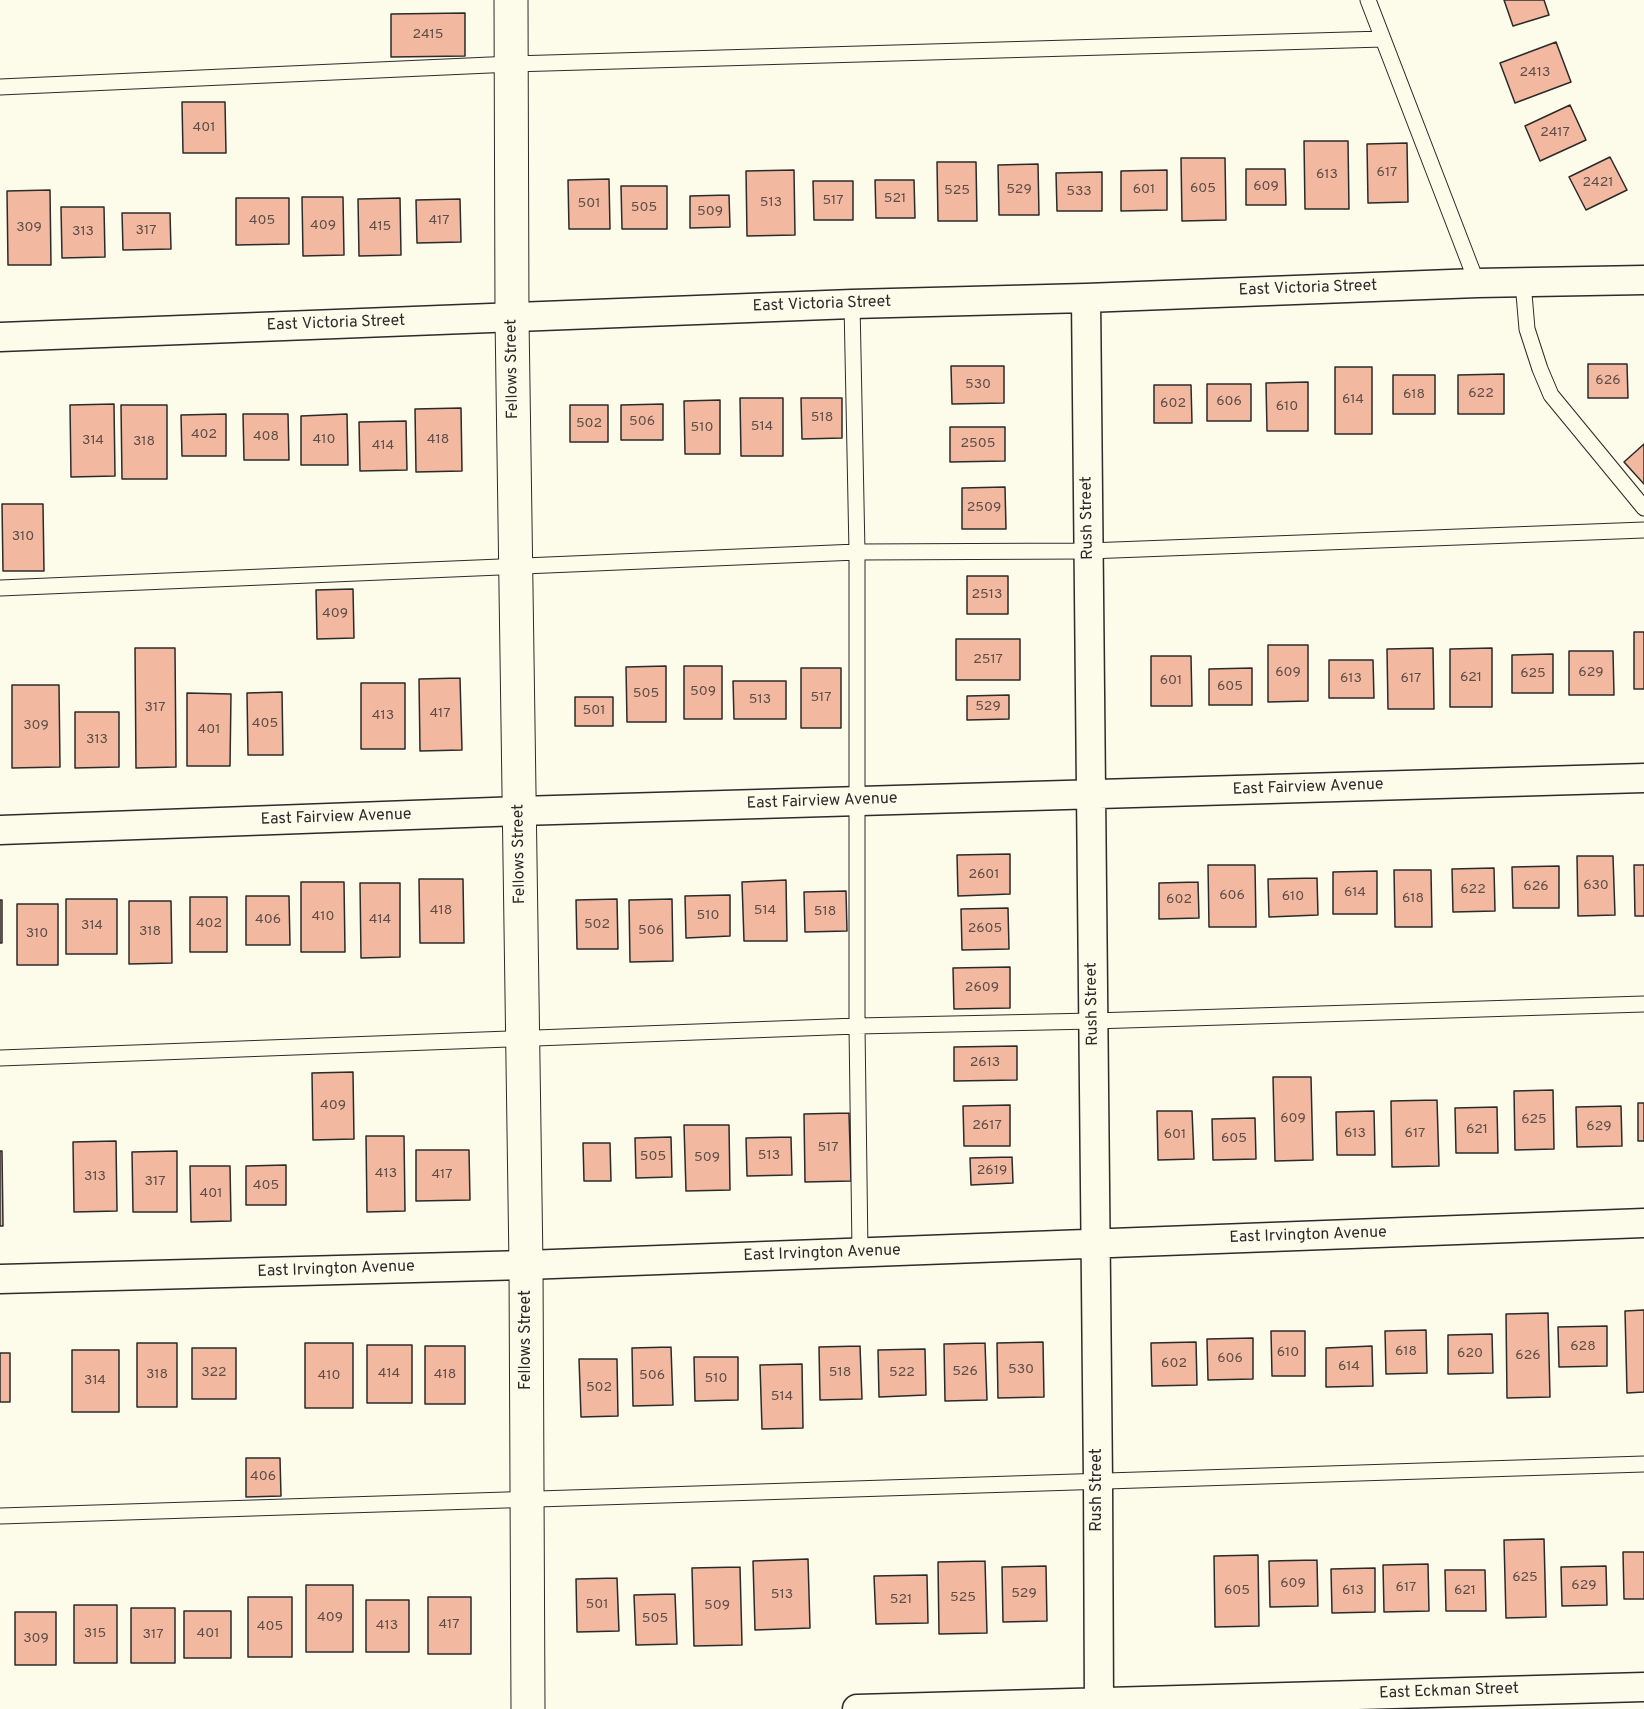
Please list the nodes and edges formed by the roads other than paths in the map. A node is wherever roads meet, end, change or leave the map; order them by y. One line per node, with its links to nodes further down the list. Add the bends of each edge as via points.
1 (511, 0): 4 (street, Fellows Street)
2 (1368, 0): 3 (lane)
3 (1383, 39): 4 (lane); 8 (lane)
4 (512, 64): 5 (lane); 11 (street, Fellows Street)
5 (0, 87)
6 (1644, 280): 7 (street, East Victoria Street)
7 (1523, 282): 8 (street, East Victoria Street); 13 (lane, via 1527,329 1551,395)
8 (1477, 283): 9 (street, East Victoria Street)
9 (1086, 298): 10 (street, East Victoria Street); 15 (street, Rush Street)
10 (852, 304): 11 (street, East Victoria Street); 16 (lane)
11 (512, 318): 12 (street, East Victoria Street); 17 (street, Fellows Street)
12 (0, 337)
13 (1644, 508)
14 (1644, 530): 15 (lane)
15 (1088, 551): 16 (lane); 20 (street, Rush Street)
16 (857, 552): 17 (lane); 21 (lane)
17 (516, 567): 18 (lane); 22 (street, Fellows Street)
18 (0, 588)
19 (1644, 778): 20 (street, East Fairview Avenue)
20 (1090, 794): 21 (street, East Fairview Avenue); 25 (street, Rush Street)
21 (857, 801): 22 (street, East Fairview Avenue); 26 (lane)
22 (520, 811): 23 (street, East Fairview Avenue); 27 (street, Fellows Street)
23 (0, 830)
24 (1644, 1004): 25 (lane)
25 (1093, 1021): 26 (lane); 30 (street, Rush Street)
26 (857, 1026): 27 (lane); 31 (lane)
27 (522, 1040): 28 (lane); 32 (street, Fellows Street)
28 (0, 1058)
29 (1644, 1223): 30 (street, East Irvington Avenue)
30 (1095, 1244): 31 (street, East Irvington Avenue); 35 (street, Rush Street)
31 (860, 1252): 32 (street, East Irvington Avenue)
32 (526, 1265): 33 (street, East Irvington Avenue); 36 (street, Fellows Street)
33 (0, 1279)
34 (1644, 1464): 35 (lane)
35 (1098, 1481): 36 (lane); 39 (street, Rush Street)
36 (528, 1499): 37 (lane); 40 (street, Fellows Street)
37 (0, 1516)
38 (1644, 1687): 39 (street, East Eckman Street)
39 (1099, 1706): 41 (street, East Eckman Street)
40 (528, 1709)
41 (857, 1709)

